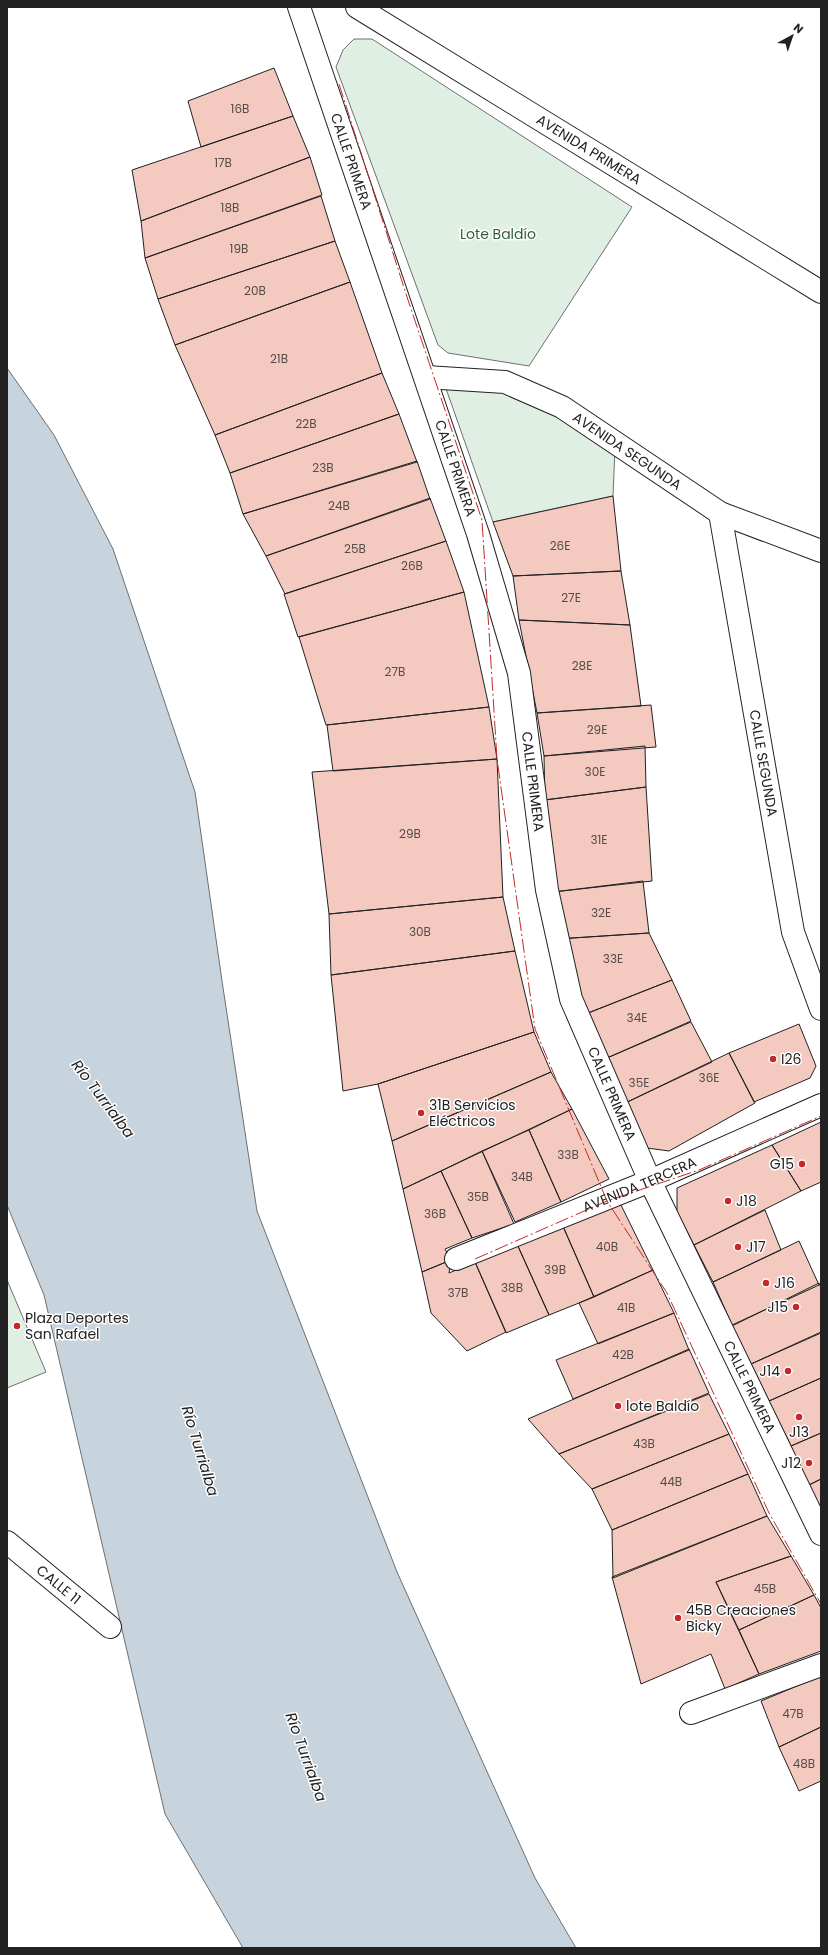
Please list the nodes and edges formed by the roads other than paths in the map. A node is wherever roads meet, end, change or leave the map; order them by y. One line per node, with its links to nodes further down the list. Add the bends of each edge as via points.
1 (299, 7): 4 (street, CALLE PRIMERA)
2 (357, 7): 3 (street, AVENIDA PRIMERA)
3 (821, 292)
4 (426, 377): 5 (street, AVENIDA SEGUNDA, via 505,382 562,406); 9 (street, CALLE PRIMERA, via 478,534 519,673 547,890 571,999)
5 (720, 513): 6 (street, AVENIDA SEGUNDA); 7 (street, CALLE SEGUNDA, via 793,932)
6 (821, 551)
7 (821, 1009)
8 (821, 1105): 9 (street, AVENIDA TERCERA)
9 (650, 1181): 10 (street, AVENIDA TERCERA); 11 (street, CALLE PRIMERA)
10 (456, 1259)
11 (821, 1534)
12 (7, 1542): 13 (street, CALLE 11)
13 (110, 1627)
14 (821, 1665): 15 (street)
15 (691, 1712)

